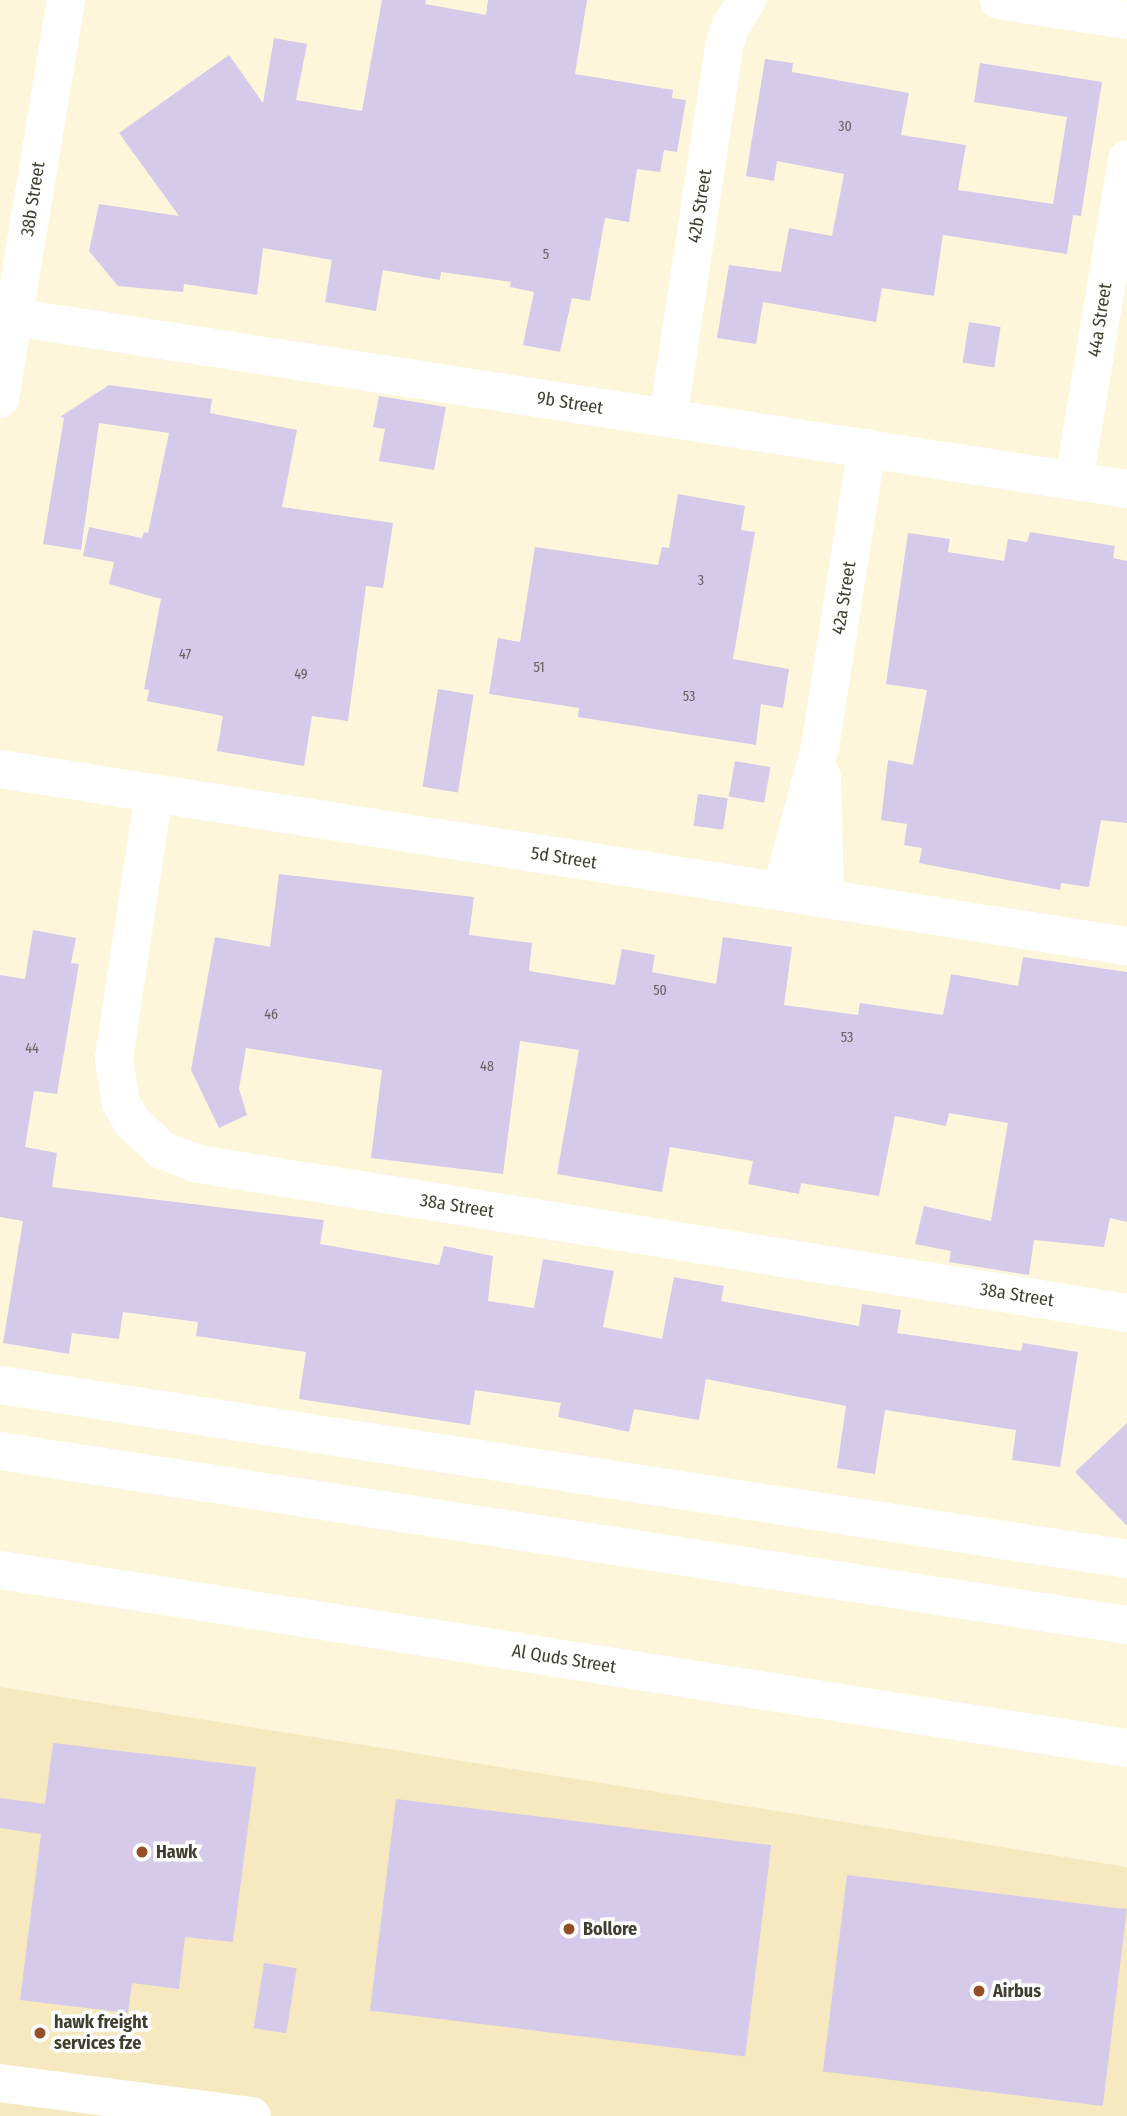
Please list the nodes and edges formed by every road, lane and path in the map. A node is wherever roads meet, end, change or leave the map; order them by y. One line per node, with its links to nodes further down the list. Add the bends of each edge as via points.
1 (66, 0): 6 (street, 38b Street)
2 (747, 0): 8 (street, 42b Street, via 724,46)
3 (999, 0): 4 (street)
4 (1127, 20)
5 (1127, 159): 10 (street, 44a Street)
6 (13, 317): 7 (street, 38b Street); 8 (street, 9b Street)
7 (0, 399)
8 (668, 418): 9 (street, 9b Street)
9 (867, 449): 10 (street, 9b Street); 12 (street, 42a Street)
10 (1074, 480): 11 (street, 9b Street)
11 (1127, 489)
12 (820, 747): 15 (street, 42a Street); 16 (street, 42a Street)
13 (0, 769): 14 (street, 5d Street)
14 (154, 793): 15 (street, 5d Street); 18 (street, 38a Street, via 114,1059 121,1103 132,1122 162,1150 198,1164)
15 (781, 892): 16 (street, 5d Street)
16 (825, 899): 17 (street, 5d Street)
17 (1127, 946)
18 (1127, 1313)
19 (0, 1385): 21 (street)
20 (0, 1451): 23 (street)
21 (1127, 1559)
22 (0, 1570): 24 (street, Al Quds Street)
23 (1127, 1625)
24 (1127, 1748)
25 (0, 2083): 26 (street)
26 (252, 2116)

